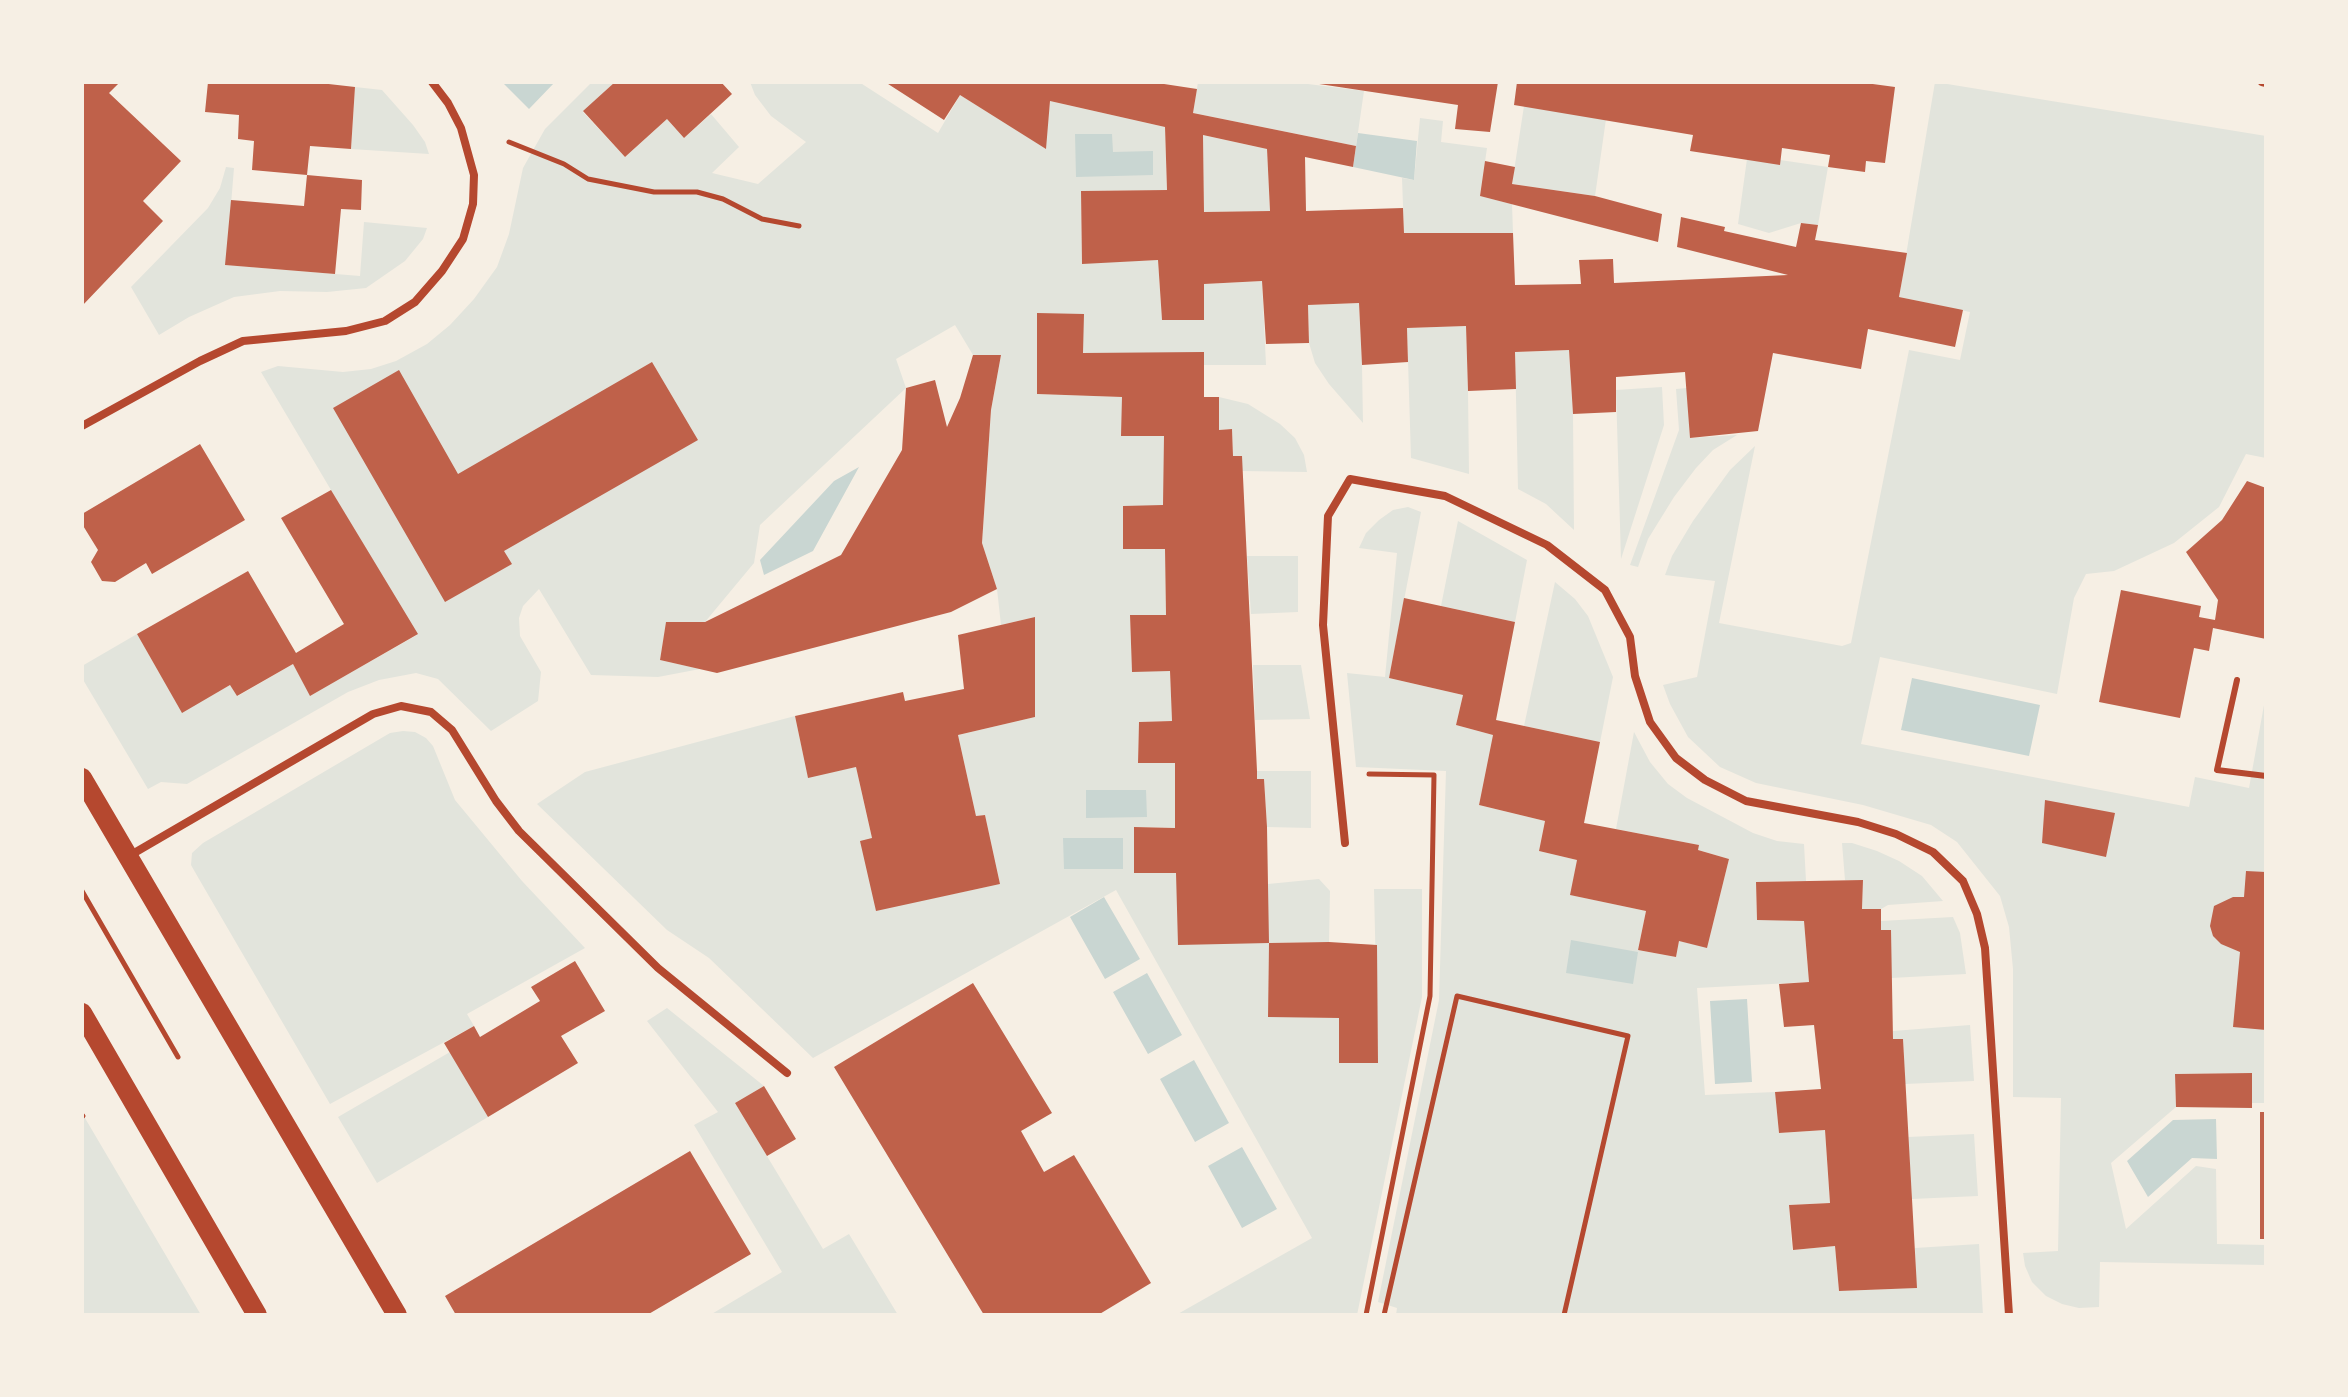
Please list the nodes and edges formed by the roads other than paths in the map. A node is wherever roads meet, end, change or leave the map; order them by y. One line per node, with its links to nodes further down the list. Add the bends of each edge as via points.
1 (432, 82): 2 (street, via 461,128 474,175 473,204 463,239 415,302 385,321 346,331 243,341)
2 (82, 426)
3 (2237, 680): 4 (lane, via 2217,770)
4 (2266, 776)
5 (82, 778): 7 (main road)
6 (1345, 843): 12 (street, via 1323,625 1328,516 1350,479 1445,496 1547,545 1605,590 1630,637 1635,676 1650,722 1676,758 1705,780 1746,801 1896,834 1933,852 1963,881 1985,948)
7 (128, 857): 9 (street, via 373,714 401,706 431,712 452,730 519,831 658,968); 11 (main road)
8 (82, 1013): 10 (main road)
9 (787, 1073)
10 (257, 1315)
11 (397, 1315)
12 (2009, 1315)

